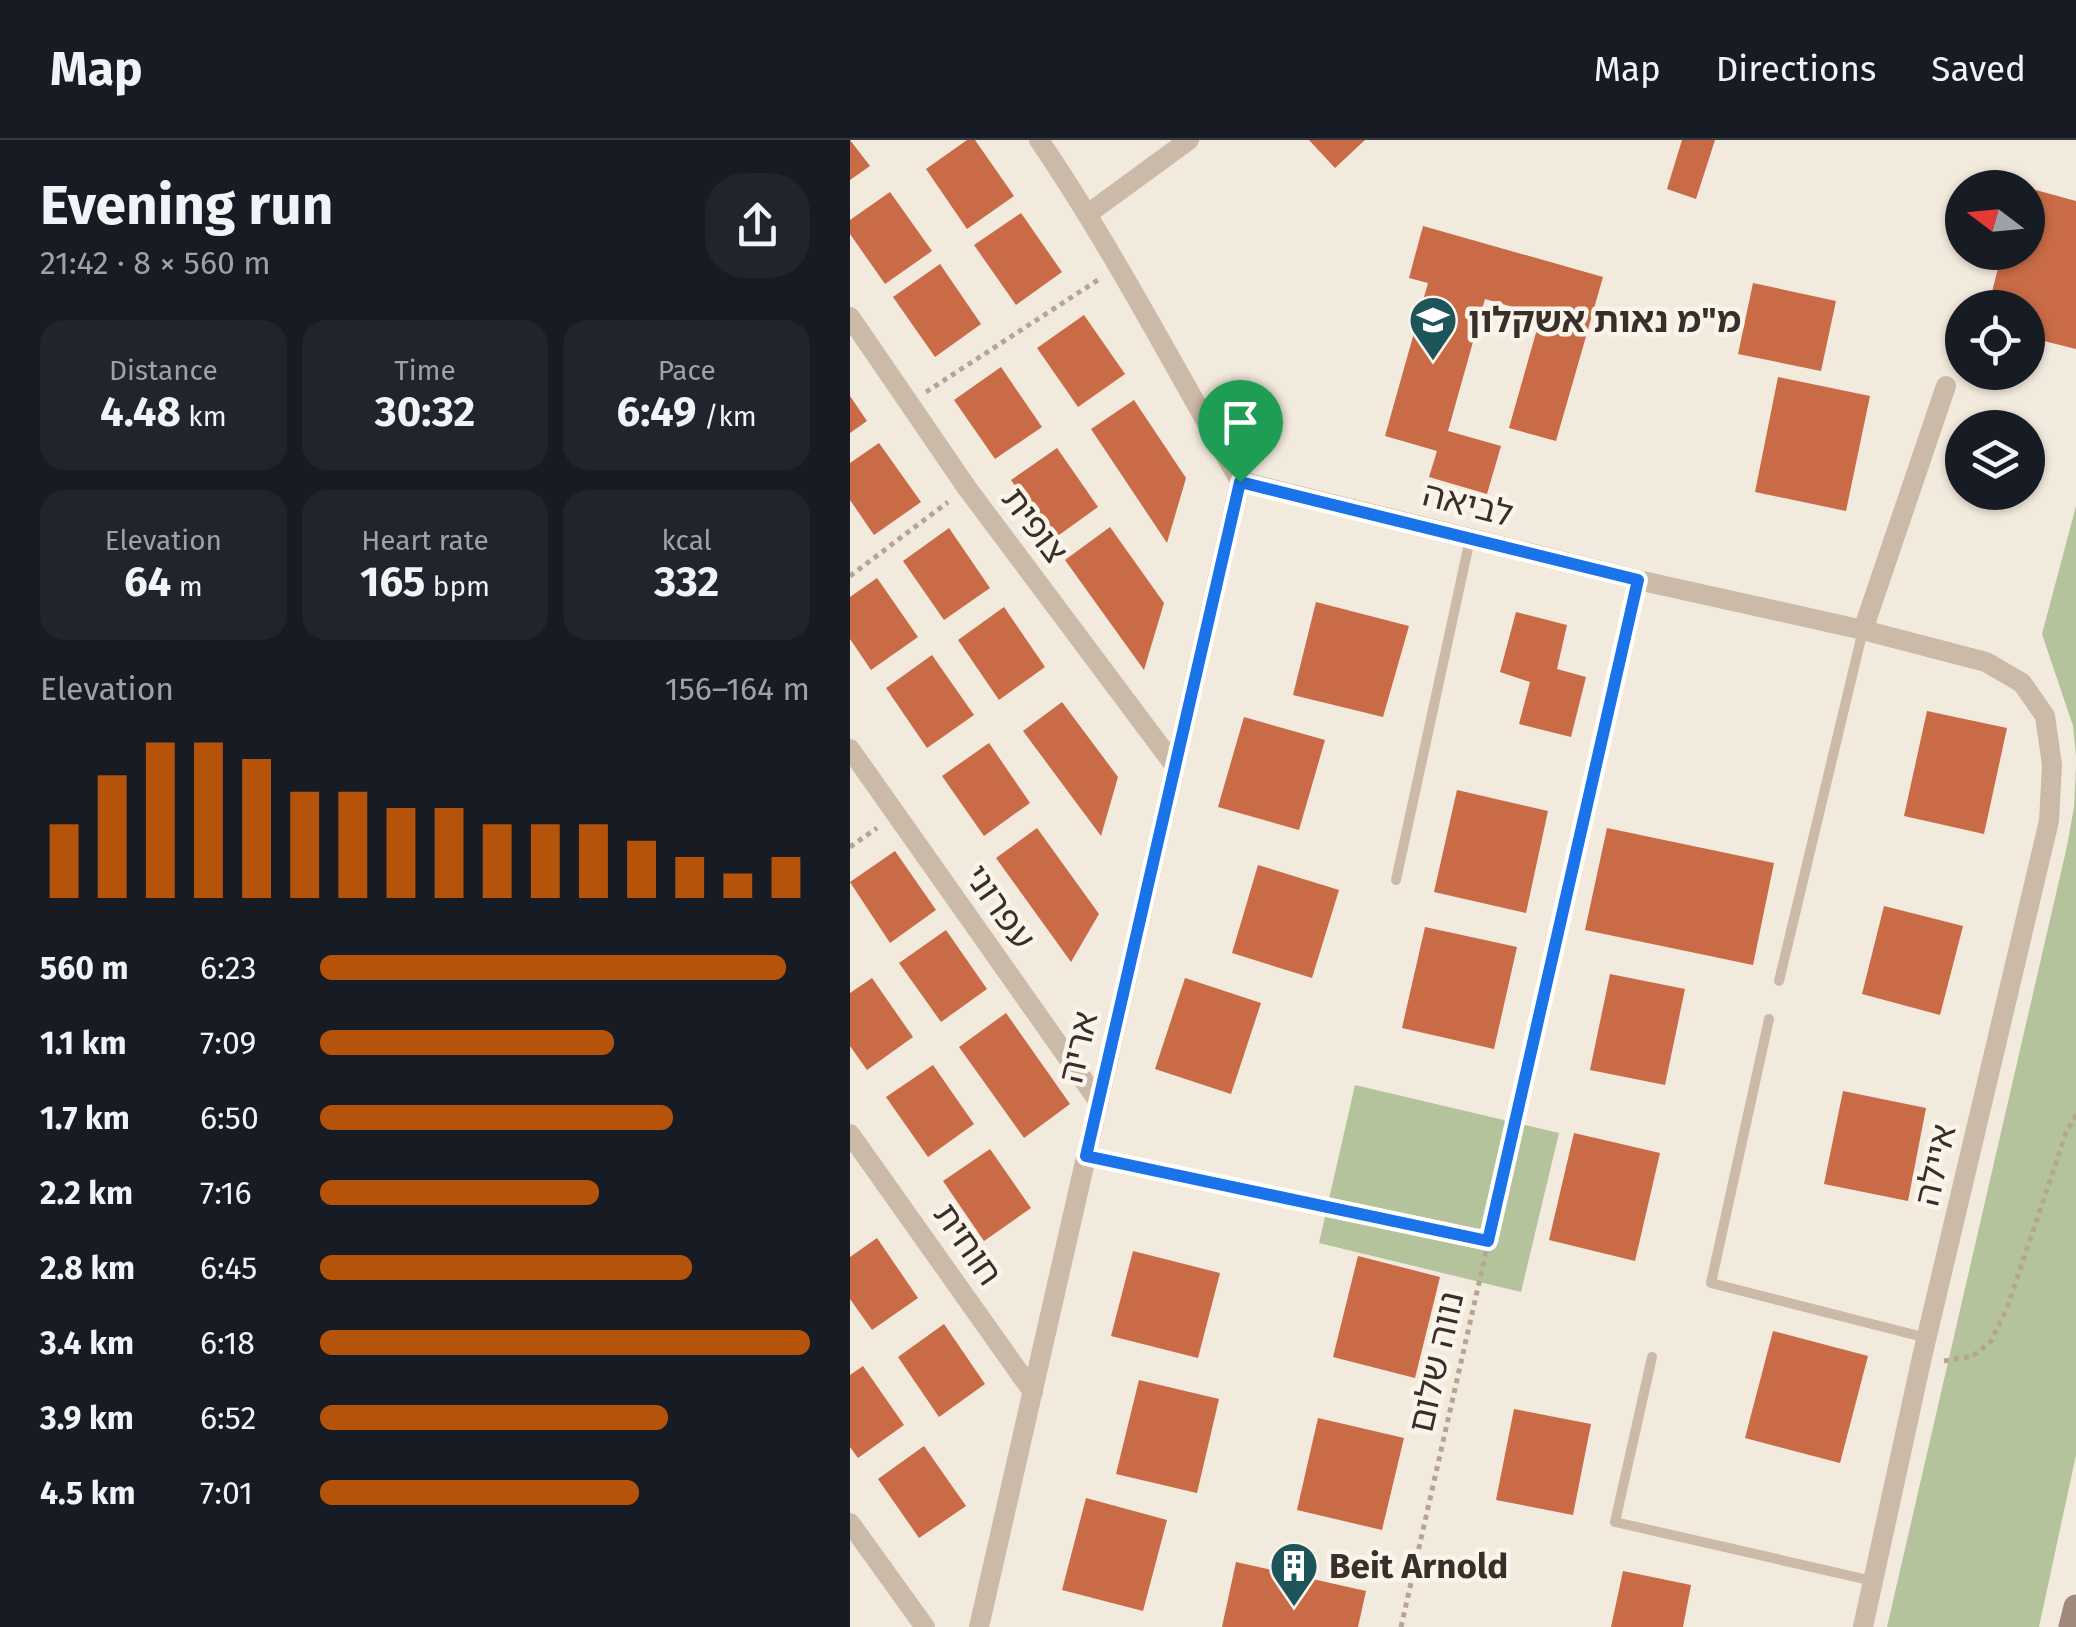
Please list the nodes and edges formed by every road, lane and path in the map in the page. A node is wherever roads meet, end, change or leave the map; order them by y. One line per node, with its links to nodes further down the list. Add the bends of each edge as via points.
1 (1039, 140): 3 (street)
2 (1189, 140): 3 (street)
3 (1088, 213): 4 (street)
4 (1116, 268): 7 (path); 8 (street)
5 (850, 317): 7 (street, צופית)
6 (1945, 389): 13 (street)
7 (909, 404): 9 (street, צופית)
8 (1240, 482): 10 (street, לביאה); 16 (street, אריה)
9 (967, 488): 11 (path); 16 (street, צופית)
10 (1470, 538): 12 (street, לביאה); 19 (lane)
11 (850, 576)
12 (1638, 580): 13 (street, לביאה); 26 (path, נווה שלום)
13 (1863, 630): 14 (street, לביאה, via 1986,662 2022,683); 20 (lane)
14 (2045, 716): 27 (street, איילה, via 2052,765 2049,821)
15 (850, 749): 17 (street, עפרוני)
16 (1175, 766): 22 (street, אריה)
17 (896, 815): 18 (path); 22 (street, עפרוני)
18 (850, 848)
19 (1396, 880)
20 (1779, 980)
21 (1770, 1019): 27 (lane, via 1711,1284)
22 (1099, 1102): 25 (street, אריה)
23 (2076, 1116): 27 (path, via 1992,1342 1973,1356 1938,1362)
24 (850, 1134): 29 (street, חוחית)
25 (1086, 1156): 26 (path); 29 (street, אריה)
26 (1488, 1241): 35 (path, נווה שלום)
27 (1925, 1348): 31 (street, איילה)
28 (1652, 1357): 31 (lane, via 1616,1522)
29 (1033, 1392): 34 (street, אריה)
30 (850, 1523): 33 (street)
31 (1873, 1582): 36 (street, איילה)
32 (2076, 1607): 37 (main road)
33 (925, 1627)
34 (979, 1627)
35 (1401, 1627)
36 (1863, 1627)
37 (2072, 1627)

